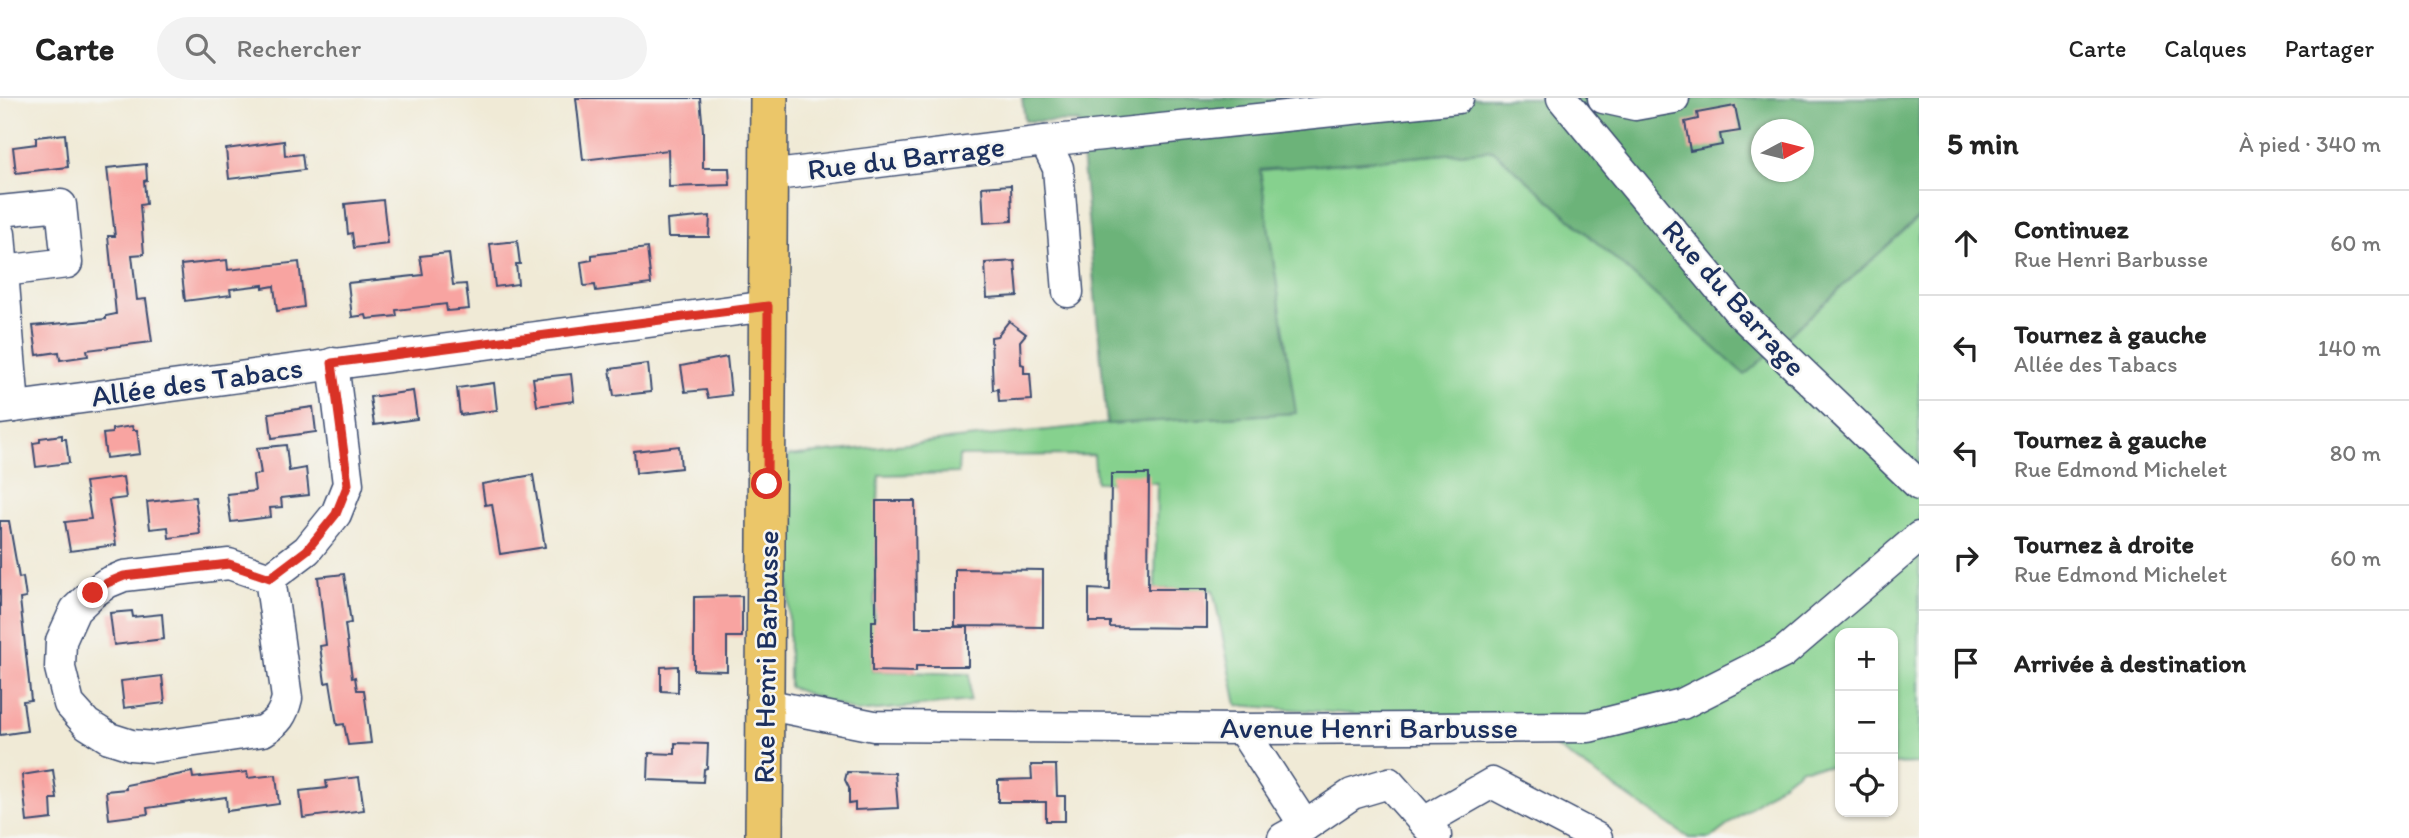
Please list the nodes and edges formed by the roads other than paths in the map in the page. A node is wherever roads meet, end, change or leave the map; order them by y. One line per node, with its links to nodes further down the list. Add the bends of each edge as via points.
1 (769, 98): 7 (main road, Rue Henri Barbusse)
2 (1458, 98): 6 (street, Rue du Barrage)
3 (1562, 98): 15 (street, Rue du Barrage, via 1738,312)
4 (1603, 98): 5 (street, via 1635,104)
5 (1674, 98)
6 (1045, 141): 7 (street, Rue du Barrage); 11 (street, Rue du Barrage, via 1058,169)
7 (768, 176): 12 (main road, Rue Henri Barbusse)
8 (0, 211): 10 (street, via 61,205 67,263)
9 (0, 234): 10 (street)
10 (4, 271): 14 (street)
11 (1068, 292)
12 (768, 306): 13 (street, Allée des Tabacs); 18 (main road, Rue Henri Barbusse)
13 (332, 363): 14 (street, Allée des Tabacs); 17 (street, via 348,484 336,514 307,550)
14 (7, 408)
15 (1919, 485)
16 (1919, 537): 19 (street, Avenue Henri Barbusse, via 1783,653 1682,704 1589,727)
17 (270, 578): 17 (street, via 229,564 124,576 107,583 75,610 61,641 60,668 69,705 108,738 131,745 154,747 263,731 275,724 287,698)
18 (764, 704): 19 (street, Avenue Henri Barbusse, via 874,726); 21 (main road, Rue Henri Barbusse)
19 (1242, 729): 20 (street)
20 (1294, 832): 22 (street, via 1352,794 1389,783 1430,829 1492,783)
21 (764, 838)
22 (1597, 838)

